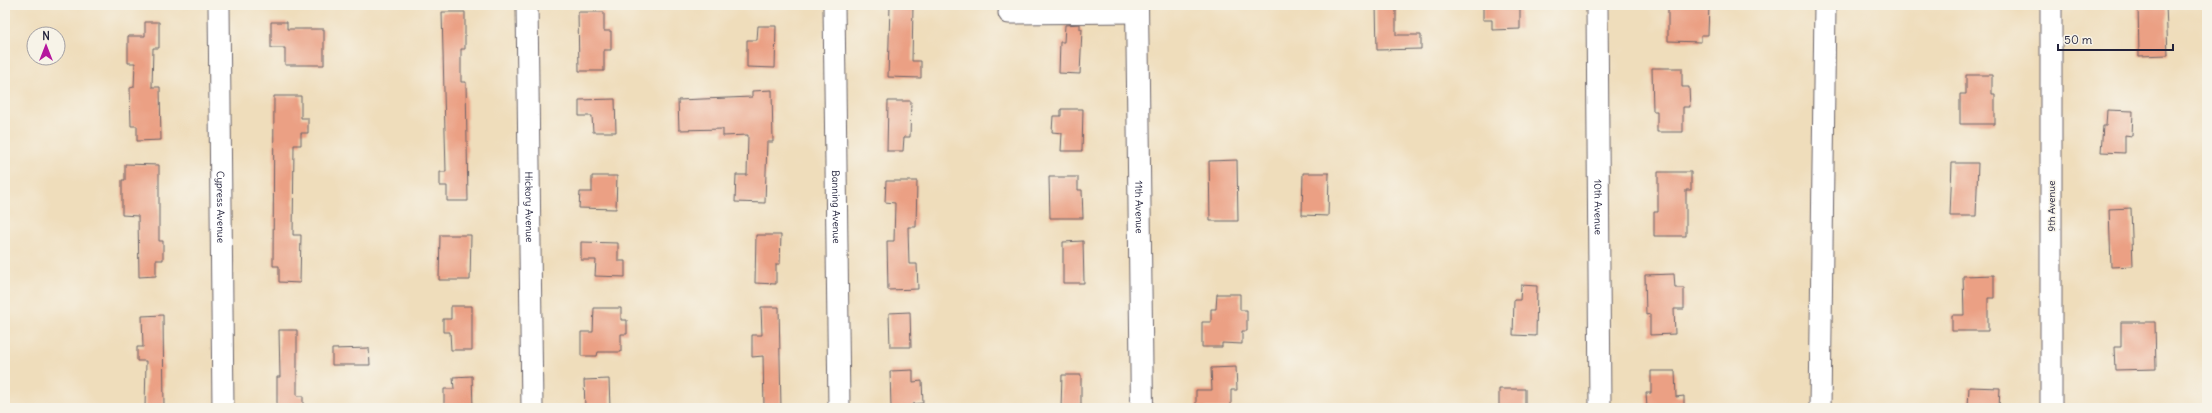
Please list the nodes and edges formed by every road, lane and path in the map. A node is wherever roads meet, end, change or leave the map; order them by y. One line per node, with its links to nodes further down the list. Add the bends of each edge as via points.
1 (219, 5): 11 (street, Cypress Avenue)
2 (528, 5): 12 (street, Hickory Avenue)
3 (834, 5): 13 (street, Banning Avenue)
4 (1597, 5): 15 (street, 10th Avenue)
5 (1825, 5): 16 (street)
6 (1963, 5): 7 (path)
7 (1971, 5)
8 (2051, 5): 17 (street, 9th Avenue)
9 (1137, 9): 10 (street); 14 (main road, 11th Avenue)
10 (1009, 13)
11 (223, 408)
12 (532, 408)
13 (838, 408)
14 (1142, 408)
15 (1600, 408)
16 (1820, 408)
17 (2051, 408)

